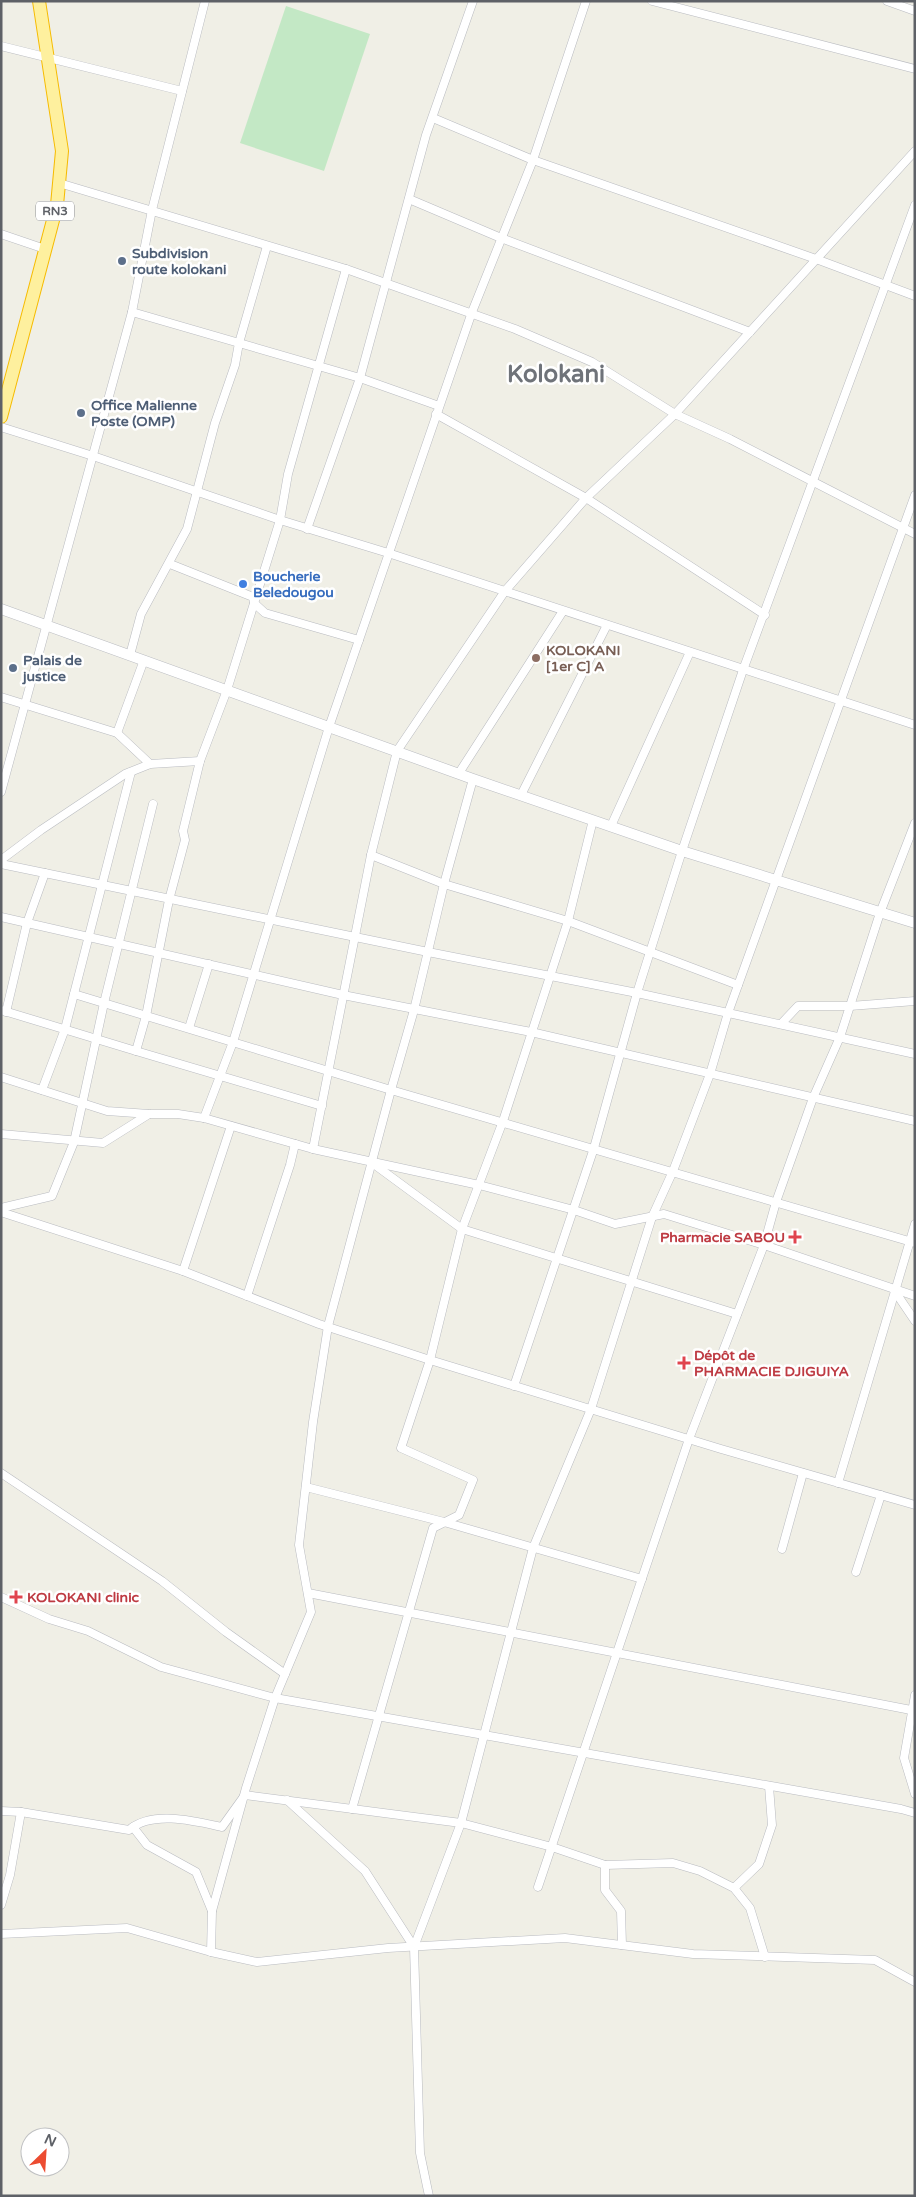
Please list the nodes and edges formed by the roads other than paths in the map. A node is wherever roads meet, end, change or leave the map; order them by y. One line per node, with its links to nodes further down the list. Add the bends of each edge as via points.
1 (39, 1): 9 (highway, RN3)
2 (205, 1): 11 (street)
3 (473, 1): 12 (street)
4 (586, 1): 14 (street)
5 (652, 1): 10 (street)
6 (887, 1): 7 (street)
7 (915, 12)
8 (1, 46): 9 (street)
9 (48, 58): 11 (street); 15 (highway, RN3, via 62,151)
10 (915, 69)
11 (182, 91): 18 (street)
12 (432, 118): 14 (street); 16 (street)
13 (915, 151): 23 (street)
14 (533, 160): 20 (street); 23 (street)
15 (59, 183): 18 (street); 22 (highway, RN3, via 57,205)
16 (409, 199): 20 (street); 25 (street)
17 (915, 205): 26 (street)
18 (152, 210): 21 (street); 28 (street)
19 (1, 234): 22 (street)
20 (501, 238): 29 (street); 30 (street)
21 (267, 246): 24 (street); 31 (street)
22 (45, 250): 36 (highway, RN3)
23 (816, 259): 26 (street); 30 (street)
24 (346, 269): 25 (street); 32 (street)
25 (386, 282): 29 (street); 33 (street)
26 (886, 286): 27 (street); 39 (street)
27 (915, 296)
28 (132, 312): 31 (street); 38 (street)
29 (472, 312): 34 (street); 35 (street, via 592,362)
30 (750, 332): 35 (street)
31 (239, 343): 32 (street); 40 (street, via 236,365 215,423)
32 (318, 366): 33 (street); 43 (street, via 288,474)
33 (360, 378): 34 (street); 45 (street)
34 (438, 410): 42 (street); 47 (street)
35 (675, 414): 39 (street); 42 (street)
36 (1, 417)
37 (1, 427): 38 (street)
38 (93, 456): 40 (street); 55 (street)
39 (813, 483): 44 (street); 53 (street)
40 (198, 493): 43 (street); 48 (street, via 187,529)
41 (915, 495): 44 (street)
42 (586, 498): 49 (street); 53 (street)
43 (280, 520): 45 (street); 50 (street)
44 (902, 528): 46 (street); 63 (street)
45 (307, 529): 47 (street)
46 (915, 534)
47 (389, 554): 49 (street); 56 (street)
48 (170, 564): 50 (street, via 253,597); 58 (street, via 141,614)
49 (505, 591): 52 (street); 68 (street)
50 (254, 603): 56 (street, via 264,613); 61 (street)
51 (1, 609): 55 (street)
52 (563, 611): 54 (street); 72 (street)
53 (765, 615): 60 (street)
54 (607, 625): 57 (street); 75 (street)
55 (47, 626): 58 (street); 64 (street)
56 (359, 640): 66 (street)
57 (690, 652): 60 (street); 79 (street)
58 (130, 655): 59 (street)
59 (144, 660): 61 (street); 67 (street)
60 (743, 670): 63 (street); 80 (street)
61 (226, 690): 66 (street); 69 (street)
62 (1, 697): 64 (street)
63 (842, 702): 65 (street); 84 (street)
64 (25, 706): 67 (street); 74 (street)
65 (915, 725)
66 (329, 727): 68 (street); 91 (street)
67 (117, 733): 70 (street)
68 (397, 751): 72 (street); 81 (street)
69 (200, 761): 70 (street); 88 (street)
70 (150, 764): 71 (street)
71 (131, 772): 82 (street, via 41,830); 86 (street)
72 (460, 773): 73 (street)
73 (473, 779): 75 (street); 85 (street)
74 (1, 792)
75 (521, 795): 77 (street)
76 (153, 804): 87 (street)
77 (593, 820): 79 (street); 92 (street)
78 (915, 823): 89 (street)
79 (611, 826): 80 (street)
80 (682, 851): 84 (street); 100 (street)
81 (371, 855): 85 (street); 95 (street)
82 (1, 862): 83 (street)
83 (45, 873): 86 (street); 93 (street)
84 (777, 881): 89 (street); 104 (street)
85 (444, 884): 92 (street); 98 (street)
86 (102, 885): 87 (street); 96 (street)
87 (132, 892): 88 (street); 97 (street)
88 (170, 900): 91 (street); 99 (street)
89 (880, 913): 94 (street); 110 (street)
90 (1, 917): 93 (street)
91 (270, 920): 95 (street); 102 (street)
92 (568, 921): 100 (street); 103 (street)
93 (27, 923): 96 (street); 112 (street)
94 (915, 923)
95 (354, 936): 98 (street); 107 (street)
96 (88, 937): 97 (street); 106 (street)
97 (119, 944): 99 (street); 109 (street)
98 (428, 952): 103 (street); 111 (street)
99 (159, 953): 101 (street); 114 (street)
100 (650, 953): 104 (street); 105 (street)
101 (209, 964): 102 (street); 116 (street)
102 (254, 975): 107 (street); 121 (street)
103 (550, 976): 105 (street); 118 (street)
104 (738, 984): 113 (street)
105 (637, 993): 113 (street); 123 (street)
106 (74, 994): 109 (street); 117 (street)
107 (343, 995): 111 (street); 125 (street)
108 (915, 1001): 110 (street)
109 (104, 1003): 114 (street); 120 (street)
110 (850, 1006): 115 (street, via 798,1006); 119 (street)
111 (414, 1010): 118 (street); 130 (street)
112 (4, 1011): 117 (street)
113 (728, 1013): 115 (street); 126 (street)
114 (146, 1016): 116 (street); 122 (street)
115 (781, 1024): 119 (street)
116 (189, 1028): 121 (street)
117 (65, 1029): 120 (street); 129 (street)
118 (531, 1032): 123 (street); 136 (street)
119 (840, 1037): 124 (street); 131 (street)
120 (97, 1038): 122 (street); 132 (street)
121 (233, 1042): 125 (street); 127 (street)
122 (136, 1050): 127 (street)
123 (621, 1053): 126 (street); 142 (street)
124 (915, 1054)
125 (329, 1070): 130 (street); 133 (street)
126 (710, 1074): 131 (street); 145 (street)
127 (220, 1075): 133 (street); 135 (street)
128 (1, 1077): 129 (street)
129 (42, 1090): 132 (street)
130 (391, 1090): 136 (street); 144 (street)
131 (813, 1098): 137 (street); 147 (street)
132 (82, 1103): 134 (street, via 107,1111); 140 (street)
133 (322, 1106): 143 (street)
134 (149, 1114): 135 (street); 140 (street, via 103,1143)
135 (204, 1118): 138 (street)
136 (503, 1121): 142 (street); 146 (street)
137 (915, 1121)
138 (231, 1126): 141 (street); 157 (street)
139 (1, 1134): 140 (street)
140 (74, 1142): 148 (street, via 52,1196)
141 (294, 1144): 143 (street); 160 (street)
142 (594, 1148): 145 (street); 149 (street)
143 (314, 1149): 144 (street)
144 (372, 1162): 146 (street); 153 (street); 164 (street)
145 (673, 1171): 147 (street); 151 (street)
146 (479, 1185): 149 (street); 153 (street)
147 (776, 1202): 154 (street); 155 (street)
148 (1, 1208)
149 (574, 1210): 151 (street, via 615,1224); 156 (street)
150 (1, 1212): 157 (street)
151 (652, 1217): 155 (street, via 664,1214); 158 (street)
152 (915, 1224): 154 (street)
153 (462, 1229): 156 (street); 165 (street)
154 (912, 1242): 159 (street)
155 (764, 1245): 159 (street); 162 (street)
156 (558, 1257): 158 (street); 166 (street)
157 (183, 1271): 160 (street)
158 (632, 1281): 162 (street); 167 (street)
159 (894, 1290): 161 (street); 163 (street); 171 (street)
160 (247, 1296): 164 (street)
161 (915, 1296)
162 (738, 1314): 168 (street)
163 (915, 1321)
164 (328, 1326): 165 (street); 172 (street)
165 (430, 1360): 166 (street); 175 (street, via 401,1448 472,1480 459,1515)
166 (514, 1386): 167 (street)
167 (591, 1409): 168 (street); 176 (street)
168 (688, 1439): 169 (street); 179 (street)
169 (803, 1473): 171 (street); 177 (street)
170 (1, 1474): 185 (street, via 162,1581)
171 (838, 1483): 173 (street)
172 (306, 1487): 175 (street); 180 (street, via 299,1545)
173 (881, 1495): 174 (street); 178 (street)
174 (915, 1505)
175 (444, 1522): 176 (street); 182 (street, via 433,1528)
176 (533, 1548): 179 (street); 183 (street)
177 (782, 1549)
178 (856, 1572)
179 (642, 1579): 184 (street)
180 (308, 1593): 182 (street); 185 (street, via 311,1612)
181 (1, 1597): 187 (street, via 49,1619 88,1631 161,1667)
182 (410, 1611): 183 (street); 189 (street)
183 (511, 1632): 184 (street); 190 (street)
184 (616, 1654): 188 (street); 191 (street)
185 (285, 1674): 187 (street)
186 (915, 1695): 188 (street)
187 (276, 1698): 189 (street); 194 (street)
188 (911, 1710): 193 (street, via 904,1758)
189 (380, 1716): 190 (street); 196 (street)
190 (485, 1735): 191 (street); 200 (street)
191 (583, 1753): 192 (street); 202 (street)
192 (769, 1786): 199 (street); 205 (street, via 772,1825 759,1864)
193 (915, 1794)
194 (245, 1795): 195 (street); 201 (street, via 222,1827 193,1820 163,1818); 207 (street)
195 (287, 1800): 196 (street); 210 (street, via 366,1871)
196 (352, 1809): 200 (street)
197 (1, 1811): 198 (street)
198 (21, 1812): 201 (street, via 129,1830); 206 (street)
199 (915, 1813)
200 (462, 1823): 202 (street); 210 (street)
201 (133, 1826): 207 (street, via 147,1846 196,1872)
202 (552, 1847): 203 (street); 204 (street)
203 (605, 1865): 205 (street, via 673,1863 700,1871); 209 (street, via 605,1890 621,1911)
204 (538, 1887)
205 (734, 1888): 212 (street, via 750,1908)
206 (1, 1905)
207 (212, 1911): 211 (street)
208 (1, 1934): 211 (street, via 127,1928)
209 (622, 1945): 210 (street, via 564,1938); 212 (street, via 693,1954)
210 (414, 1947): 211 (street, via 257,1962); 214 (street, via 420,2153)
211 (211, 1952)
212 (765, 1957): 213 (street, via 875,1960)
213 (915, 1982)
214 (429, 2196)

